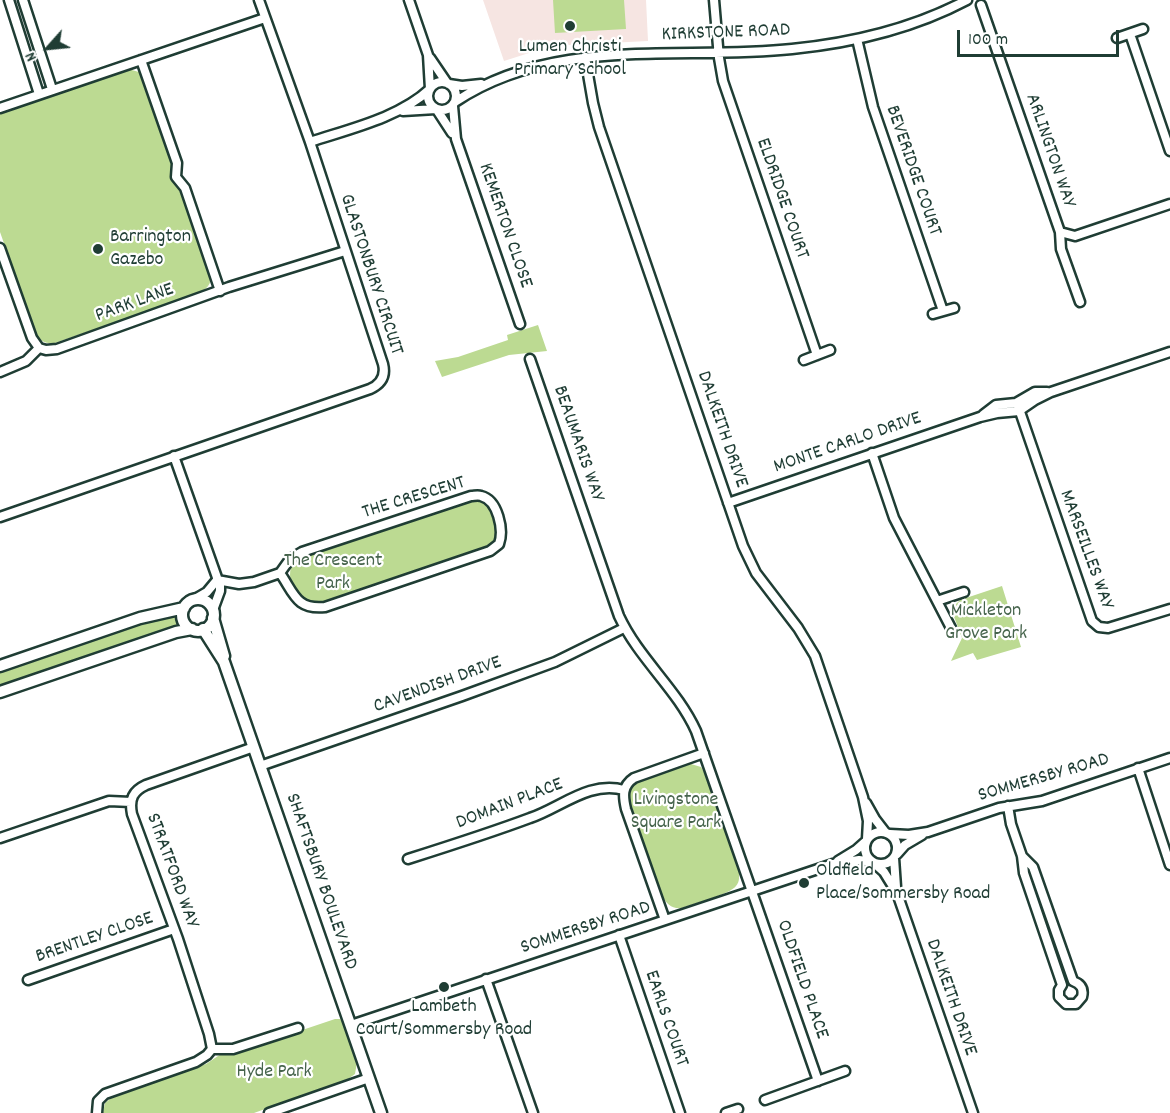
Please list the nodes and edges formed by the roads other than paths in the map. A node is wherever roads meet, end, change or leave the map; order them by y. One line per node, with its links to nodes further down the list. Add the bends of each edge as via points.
1 (9, 0): 10 (street)
2 (22, 0): 9 (street)
3 (260, 0): 8 (street, GLASTONBURY CIRCUIT)
4 (409, 0): 16 (street)
5 (967, 0): 7 (street, via 975,6); 14 (street, KIRKSTONE ROAD, via 937,15)
6 (715, 1): 15 (street, ELDRIDGE COURT)
7 (983, 3): 32 (street, ARLINGTON WAY)
8 (265, 18): 18 (street); 29 (street, GLASTONBURY CIRCUIT)
9 (31, 24): 10 (street); 21 (street)
10 (18, 28): 23 (street)
11 (1143, 29): 12 (street)
12 (1130, 34): 13 (street); 30 (street)
13 (1117, 38)
14 (857, 39): 15 (street, KIRKSTONE ROAD, via 791,49); 37 (street, BEVERIDGE COURT, via 873,107 938,313)
15 (719, 52): 17 (street, KIRKSTONE ROAD); 42 (street, ELDRIDGE COURT, via 723,81)
16 (428, 55): 19 (street); 22 (street)
17 (585, 57): 20 (street, KIRKSTONE ROAD, via 539,66); 49 (street, DALKEITH DRIVE, via 598,122)
18 (141, 60): 21 (street); 35 (street, via 177,163 176,177 185,188)
19 (448, 83): 20 (street, KIRKSTONE ROAD); 22 (street, via 437,83); 24 (street, via 455,92)
20 (483, 84): 24 (street, KIRKSTONE ROAD)
21 (52, 89): 23 (street)
22 (430, 89): 26 (street, via 429,101); 27 (street)
23 (39, 94): 25 (street)
24 (454, 104): 26 (street, via 446,110); 28 (street, KEMERTON CLOSE)
25 (0, 108)
26 (436, 110): 27 (street); 28 (street, KEMERTON CLOSE)
27 (399, 111): 29 (street)
28 (456, 139): 38 (street, KEMERTON CLOSE)
29 (310, 142): 34 (street, GLASTONBURY CIRCUIT)
30 (1170, 151)
31 (1170, 204): 32 (street, ARLINGTON WAY, via 1075,236)
32 (1060, 232): 36 (street, via 1061,249)
33 (0, 248): 39 (street)
34 (345, 250): 35 (street, PARK LANE); 48 (street, GLASTONBURY CIRCUIT, via 384,368 380,383)
35 (220, 291): 39 (street, PARK LANE, via 57,349)
36 (1080, 302)
37 (954, 308)
38 (520, 324)
39 (39, 348): 45 (street, via 26,361)
40 (830, 350): 42 (street)
41 (1170, 352): 46 (street, MONTE CARLO DRIVE)
42 (817, 355): 44 (street)
43 (530, 359): 59 (street, BEAUMARIS WAY)
44 (804, 360)
45 (0, 372)
46 (1018, 407): 47 (street, MONTE CARLO DRIVE); 57 (street, MARSEILLES WAY, via 1093,624 1113,627)
47 (872, 453): 49 (street, MONTE CARLO DRIVE); 55 (street, via 894,519)
48 (174, 456): 50 (street, GLASTONBURY CIRCUIT); 52 (street)
49 (728, 503): 71 (street, DALKEITH DRIVE, via 756,573 815,656)
50 (0, 517)
51 (280, 573): 51 (street, THE CRESCENT, via 302,552 471,496 490,501 502,528 499,544 490,551 326,607 308,607 298,601); 52 (street, THE CRESCENT, via 248,584)
52 (217, 580): 54 (street); 58 (street, via 220,591)
53 (963, 592): 55 (street)
54 (195, 599): 56 (street); 58 (street, via 207,602)
55 (937, 601): 60 (street)
56 (183, 608): 61 (street, via 183,620); 63 (street, via 140,618)
57 (1170, 609)
58 (213, 614): 61 (street, via 210,625); 62 (street, SHAFTSBURY BOULEVARD)
59 (624, 628): 66 (street, BEAUMARIS WAY, via 684,710); 68 (street, CAVENDISH DRIVE, via 555,662)
60 (951, 628)
61 (197, 629): 62 (street, SHAFTSBURY BOULEVARD, via 210,637); 64 (street, via 176,632)
62 (224, 662): 65 (street, SHAFTSBURY BOULEVARD)
63 (0, 666)
64 (0, 692)
65 (254, 747): 68 (street, SHAFTSBURY BOULEVARD); 72 (street, STRATFORD WAY, via 146,785 136,790)
66 (704, 753): 70 (street, via 639,775); 84 (street, OLDFIELD PLACE)
67 (1170, 758): 69 (street, SOMMERSBY ROAD)
68 (260, 766): 93 (street, SHAFTSBURY BOULEVARD)
69 (1138, 768): 73 (street, SOMMERSBY ROAD, via 1042,801); 83 (street)
70 (624, 789): 80 (street, DOMAIN PLACE, via 592,791 534,817); 86 (street, via 626,809)
71 (863, 797): 75 (street, DALKEITH DRIVE); 77 (street, DALKEITH DRIVE)
72 (131, 802): 76 (street, via 109,801); 87 (street, STRATFORD WAY, via 134,821)
73 (1008, 806): 74 (street, SOMMERSBY ROAD); 79 (street)
74 (928, 832): 75 (street, SOMMERSBY ROAD); 78 (street, SOMMERSBY ROAD)
75 (888, 833): 77 (street, via 875,832); 78 (street, via 896,843)
76 (0, 838)
77 (866, 841): 81 (street, via 865,853); 82 (street, SOMMERSBY ROAD)
78 (894, 856): 81 (street, via 886,863); 85 (street, DALKEITH DRIVE)
79 (1022, 856): 91 (street, via 1034,867); 92 (street, via 1024,873)
80 (408, 859)
81 (874, 862): 82 (street, SOMMERSBY ROAD); 85 (street, DALKEITH DRIVE)
82 (833, 864): 84 (street, SOMMERSBY ROAD)
83 (1170, 865)
84 (752, 891): 86 (street, SOMMERSBY ROAD); 98 (street, OLDFIELD PLACE)
85 (897, 893): 107 (street, DALKEITH DRIVE)
86 (665, 920): 88 (street, SOMMERSBY ROAD)
87 (174, 929): 90 (street, BRENTLEY CLOSE); 95 (street, STRATFORD WAY)
88 (619, 935): 89 (street, SOMMERSBY ROAD); 105 (street, EARLS COURT)
89 (486, 979): 93 (street, SOMMERSBY ROAD); 104 (street)
90 (28, 980)
91 (1073, 981): 92 (street); 92 (street, via 1083,992 1076,1004 1061,1001 1058,992)
92 (1062, 985)
93 (351, 1025): 97 (street, SHAFTSBURY BOULEVARD)
94 (298, 1028): 95 (street, via 233,1048)
95 (212, 1049): 101 (street, via 196,1062 105,1095 98,1101)
96 (845, 1071): 98 (street)
97 (369, 1078): 102 (street); 103 (street, SHAFTSBURY BOULEVARD)
98 (818, 1081): 99 (street)
99 (765, 1100)
100 (738, 1109): 106 (street)
101 (97, 1113)
102 (269, 1113)
103 (381, 1113)
104 (533, 1113)
105 (680, 1113)
106 (726, 1113)
107 (973, 1113)

